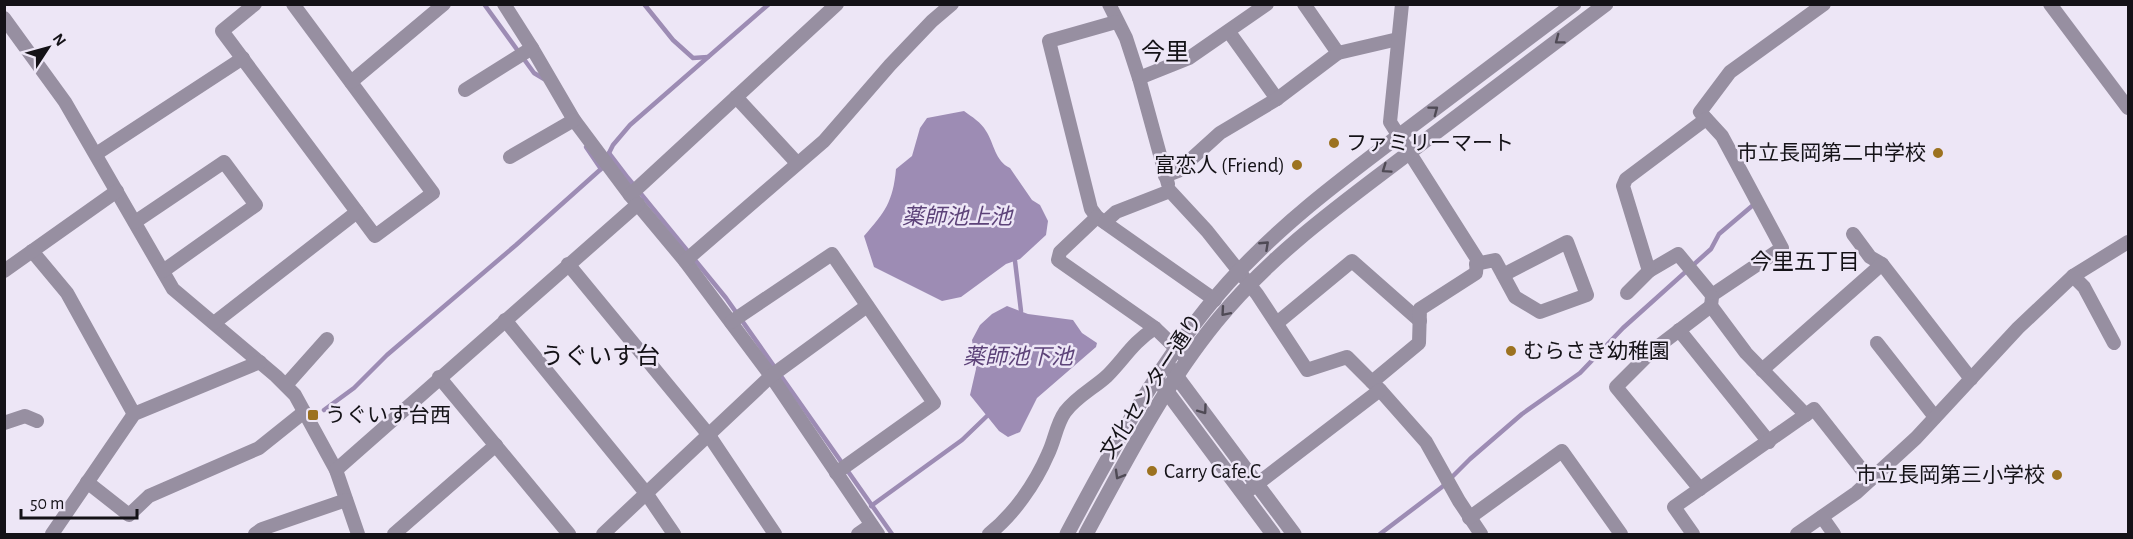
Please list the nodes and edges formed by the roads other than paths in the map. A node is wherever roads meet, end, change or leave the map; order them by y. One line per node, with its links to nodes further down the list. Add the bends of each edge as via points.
1 (255, 4): 21 (street, via 222,31)
2 (293, 4): 23 (street)
3 (444, 4): 23 (street)
4 (504, 4): 19 (street)
5 (837, 4): 25 (street)
6 (952, 4): 34 (street, via 890,65 824,141)
7 (1109, 4): 16 (street)
8 (1267, 4): 17 (street)
9 (1304, 4): 20 (street)
10 (1402, 4): 18 (street)
11 (1574, 4): 30 (street, 文化センター通り, one-way to 11)
12 (1606, 4): 31 (street, 文化センター通り, one-way to 31)
13 (1824, 4): 28 (street, via 1730,72 1700,112)
14 (2050, 4): 27 (street)
15 (4, 18): 32 (street, via 65,102)
16 (1116, 22): 22 (street, via 1126,38); 40 (street, via 1049,41 1091,209)
17 (1229, 32): 22 (street, via 1189,58); 26 (street)
18 (1398, 39): 20 (street); 30 (street, via 1390,122)
19 (532, 48): 24 (street); 29 (street)
20 (1338, 53): 26 (street)
21 (243, 58): 32 (street); 39 (street)
22 (1139, 78): 35 (street)
23 (351, 82): 39 (street, via 433,193 375,236)
24 (465, 90)
25 (736, 97): 34 (street); 38 (street)
26 (1277, 99): 35 (street, via 1220,133 1178,171)
27 (2128, 108)
28 (1706, 119): 50 (street, via 1626,179 1623,186); 58 (street, via 1722,136 1782,248)
29 (574, 120): 33 (street); 38 (street)
30 (1398, 137): 31 (street); 52 (street, 文化センター通り, one-way to 30, via 1327,190)
31 (1408, 153): 47 (street, via 1477,259); 55 (street, 文化センター通り, one-way to 55, via 1308,229)
32 (96, 154): 36 (street)
33 (510, 157)
34 (797, 163): 45 (street)
35 (1165, 176): 37 (street)
36 (117, 190): 41 (street); 44 (street)
37 (1170, 191): 40 (street); 52 (street)
38 (635, 194): 45 (street); 46 (street)
39 (357, 212): 63 (street)
40 (1101, 220): 57 (street); 65 (street, via 1060,252 1058,260)
41 (135, 222): 51 (street); 51 (street, via 224,162 256,205)
42 (1852, 234): 48 (street, via 1869,257)
43 (2128, 242): 54 (street)
44 (33, 251): 49 (street); 82 (street, via 67,293)
45 (690, 256): 60 (street)
46 (568, 264): 61 (street); 87 (street)
47 (1476, 264): 53 (street, via 1495,260); 62 (street, via 1476,273 1420,309)
48 (1882, 264): 73 (street); 77 (street)
49 (4, 271)
50 (1649, 271): 56 (street); 58 (street, via 1678,254)
51 (163, 272): 63 (street, via 173,289)
52 (1239, 272): 55 (street); 57 (street, 文化センター通り)
53 (1503, 275): 53 (street, via 1515,297 1540,312 1587,295 1568,242)
54 (2073, 276): 69 (street, via 2084,287); 77 (street)
55 (1249, 285): 64 (street); 70 (street, 文化センター通り, one-way to 70)
56 (1627, 293)
57 (1215, 300): 70 (street, 文化センター通り)
58 (1712, 301): 66 (street); 73 (street, via 1746,354)
59 (867, 306): 60 (street, via 832,254); 74 (street); 90 (street, via 934,403)
60 (736, 319): 74 (street)
61 (505, 320): 75 (street); 96 (street)
62 (1420, 321): 64 (street, via 1352,261); 79 (street, via 1419,343)
63 (214, 323): 71 (street)
64 (1277, 323): 79 (street, via 1307,370 1347,357)
65 (1155, 328): 70 (street); 112 (street, via 1140,337 1107,375 1066,410 1030,488)
66 (1679, 330): 88 (street); 95 (street, via 1616,387)
67 (327, 339): 78 (street)
68 (1877, 343): 84 (street)
69 (2114, 343)
70 (1183, 355): 72 (street, 文化センター通り)
71 (260, 362): 78 (street); 82 (street)
72 (1172, 370): 76 (street, 文化センター通り); 80 (street, 文化センター通り); 94 (street, one-way to 94)
73 (1762, 370): 83 (street)
74 (776, 373): 87 (street); 90 (street)
75 (439, 378): 89 (street); 91 (street)
76 (1157, 379): 80 (street); 113 (street, 文化センター通り, via 1101,468)
77 (1971, 379): 84 (street)
78 (286, 385): 81 (street)
79 (1376, 386): 94 (street); 100 (street, via 1426,442)
80 (1168, 391): 97 (street); 114 (street, 文化センター通り, one-way to 114)
81 (304, 412): 91 (street); 93 (street, via 259,448 149,496 129,515)
82 (134, 414): 93 (street)
83 (1806, 415): 88 (street); 92 (street, via 1814,409)
84 (1935, 417): 92 (street)
85 (37, 421): 86 (street, via 25,416)
86 (4, 423)
87 (708, 434): 96 (street); 110 (street)
88 (1769, 442): 95 (street)
89 (496, 446): 106 (street); 107 (street)
90 (841, 469): 101 (street)
91 (336, 470): 98 (street)
92 (1870, 480): 99 (street)
93 (87, 482): 103 (street)
94 (1257, 483): 97 (street); 116 (street)
95 (1700, 489): 119 (street, via 1674,507)
96 (646, 493): 108 (street); 109 (street)
97 (1243, 495): 115 (street)
98 (346, 500): 104 (street); 105 (street)
99 (1822, 517): 120 (street); 121 (street)
100 (1469, 518): 102 (street, via 1562,452); 117 (street)
101 (874, 530): 111 (street)
102 (1618, 530): 118 (street)
103 (52, 534)
104 (255, 534)
105 (358, 534)
106 (394, 534)
107 (569, 534)
108 (603, 534)
109 (674, 534)
110 (775, 534)
111 (858, 534)
112 (989, 534)
113 (1067, 534)
114 (1086, 534)
115 (1273, 534)
116 (1294, 534)
117 (1481, 534)
118 (1602, 534)
119 (1693, 534)
120 (1797, 534)
121 (1834, 534)

